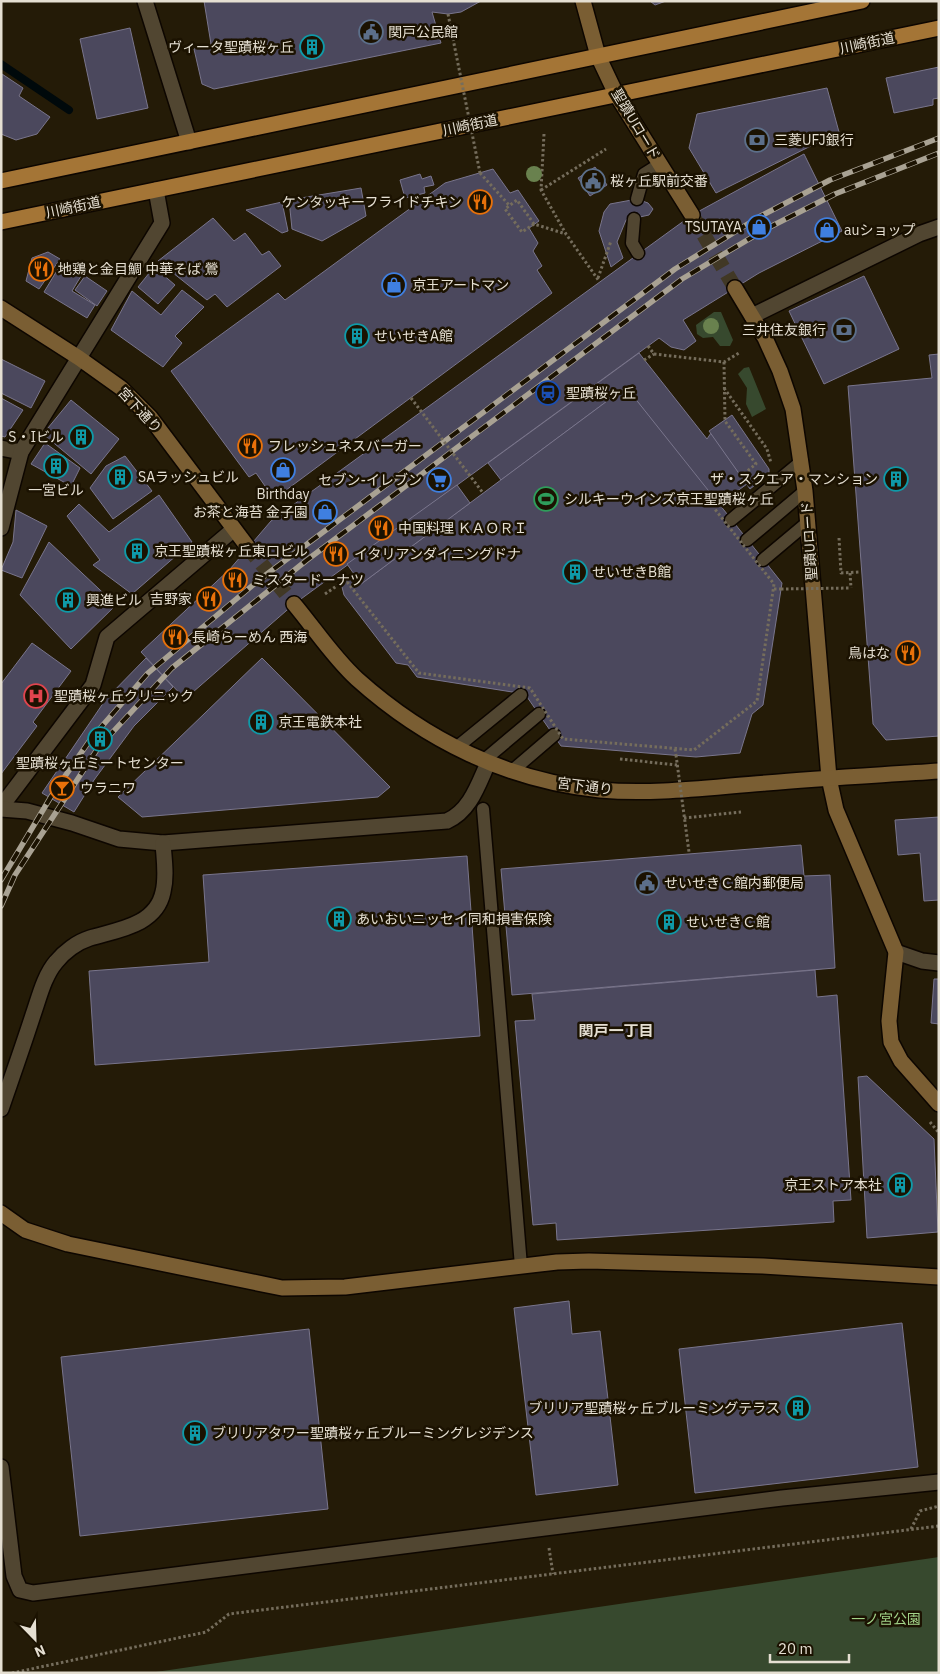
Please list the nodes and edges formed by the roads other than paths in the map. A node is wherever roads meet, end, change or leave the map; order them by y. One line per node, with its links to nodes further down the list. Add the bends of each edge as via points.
1 (145, 1): 7 (street)
2 (583, 1): 5 (street, 聖蹟Uロード)
3 (862, 1): 5 (main road)
4 (939, 28): 6 (main road, 川崎街道)
5 (598, 56): 6 (street, 聖蹟Uロード); 7 (main road)
6 (616, 94): 8 (street, 聖蹟Uロード); 10 (main road, 川崎街道)
7 (189, 142): 9 (main road)
8 (660, 164): 11 (lane, via 644,174); 12 (street, 聖蹟Uロード)
9 (1, 182)
10 (156, 190): 14 (main road, 川崎街道); 20 (street, via 162,223)
11 (638, 199)
12 (692, 215)
13 (634, 219): 16 (lane, via 632,243)
14 (1, 222)
15 (939, 227): 19 (street)
16 (638, 253)
17 (736, 288): 19 (street, 聖蹟Uロード)
18 (1, 308): 20 (street, 宮下通り)
19 (752, 316): 23 (street, 聖蹟Uロード, via 780,371 793,409)
20 (79, 358): 22 (street); 28 (street, 宮下通り, via 120,388 150,417)
21 (1, 448): 22 (street)
22 (21, 452): 27 (street)
23 (802, 461): 24 (street, 聖蹟Uロード); 25 (lane)
24 (805, 491): 26 (street, 聖蹟Uロード); 29 (lane)
25 (731, 520)
26 (807, 523): 31 (lane); 40 (street, 聖蹟Uロード)
27 (1, 528)
28 (234, 529): 30 (street, 宮下通り); 41 (street, via 107,637 93,685)
29 (747, 540)
30 (247, 546)
31 (763, 560)
32 (294, 604): 36 (street, 宮下通り, via 356,678 421,728)
33 (521, 695): 36 (lane)
34 (538, 714): 37 (lane)
35 (554, 735): 38 (lane)
36 (456, 748): 37 (street, 宮下通り)
37 (486, 762): 38 (street, 宮下通り); 43 (street, via 470,802 459,816 447,822)
38 (512, 771): 40 (street, 宮下通り, via 553,783 600,790 666,791)
39 (939, 772): 40 (street, 宮下通り)
40 (829, 778): 44 (street, 聖蹟Uロード, via 836,810)
41 (1, 808): 43 (street, via 27,811 119,839)
42 (483, 809): 49 (lane)
43 (162, 843): 47 (street, via 165,877 163,894 155,910 125,930 89,938 70,948 54,964)
44 (896, 952): 45 (street, via 922,962); 46 (street, via 890,1042 901,1061)
45 (939, 963)
46 (939, 1104)
47 (1, 1109)
48 (1, 1213): 49 (street, via 26,1230 68,1244 282,1288 345,1286)
49 (521, 1266): 50 (street, via 589,1261 763,1266)
50 (939, 1277)
51 (1, 1467): 52 (street, via 14,1576 20,1590 32,1593 782,1498)
52 (939, 1482)

